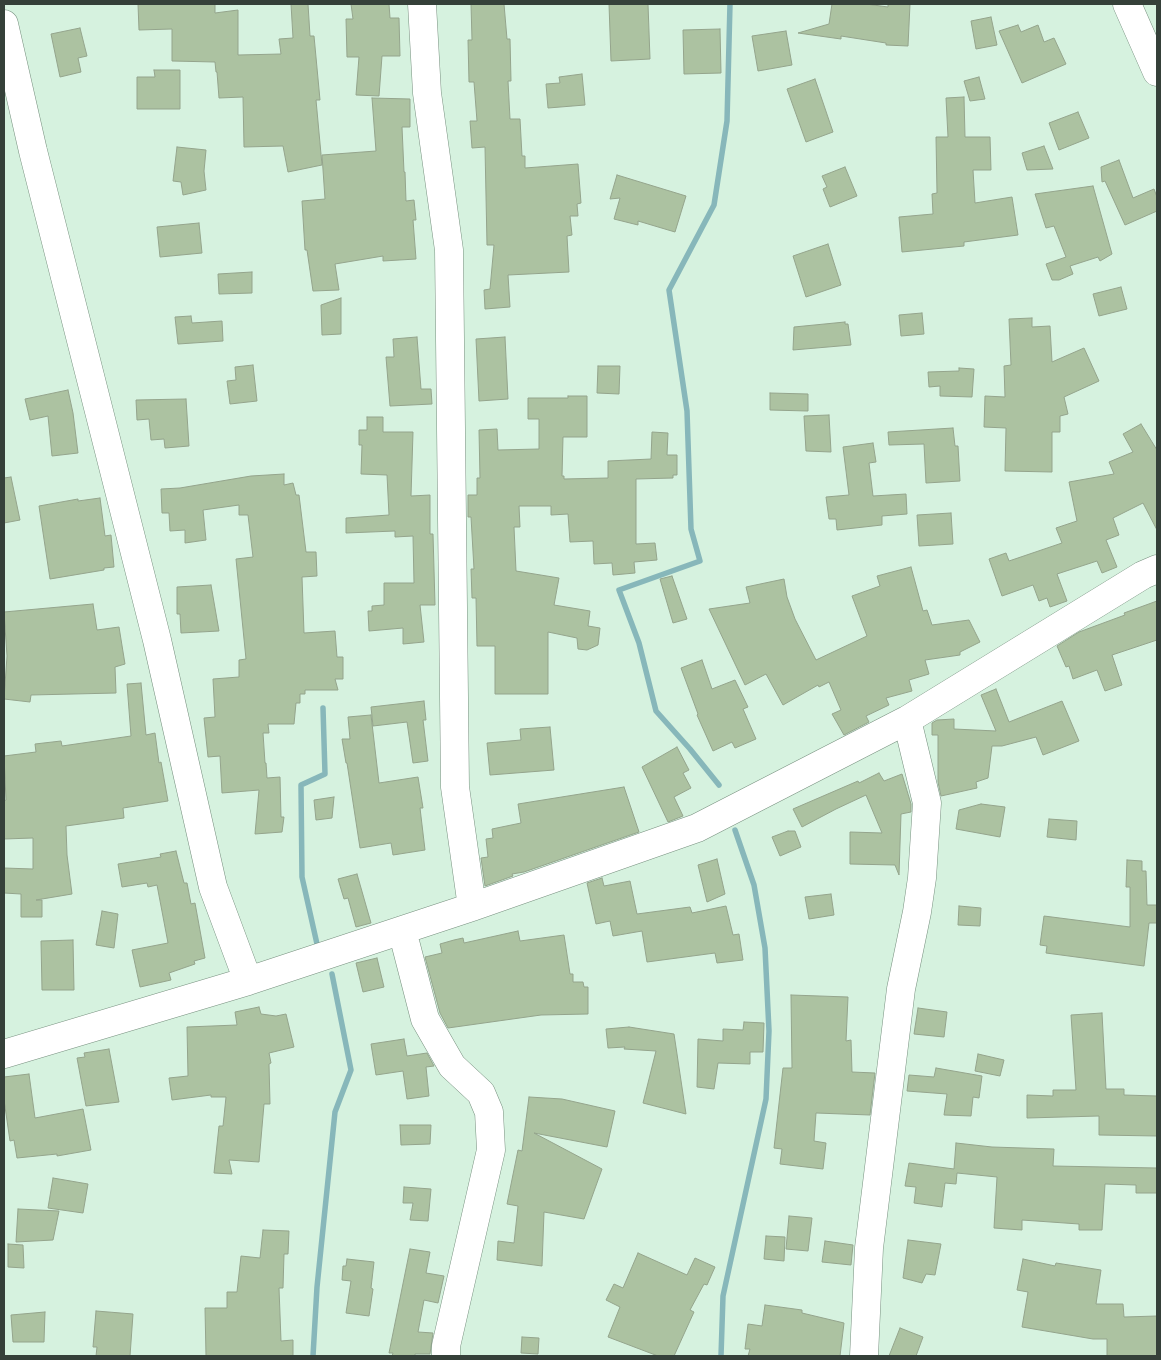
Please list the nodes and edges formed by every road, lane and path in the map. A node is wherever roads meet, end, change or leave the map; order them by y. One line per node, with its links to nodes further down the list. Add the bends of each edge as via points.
1 (422, 4): 7 (street, via 427,93 449,250 455,787)
2 (1127, 4): 4 (street)
3 (4, 24): 9 (street, via 157,640 214,887)
4 (1157, 72)
5 (1157, 569): 6 (street)
6 (907, 720): 7 (street, via 697,828); 12 (street, via 927,803 922,878 901,989 870,1248)
7 (472, 907): 8 (street)
8 (402, 930): 9 (street); 11 (street, via 425,1019 452,1066 481,1093 489,1112 491,1150)
9 (248, 981): 10 (street)
10 (4, 1054)
11 (446, 1356)
12 (864, 1356)

